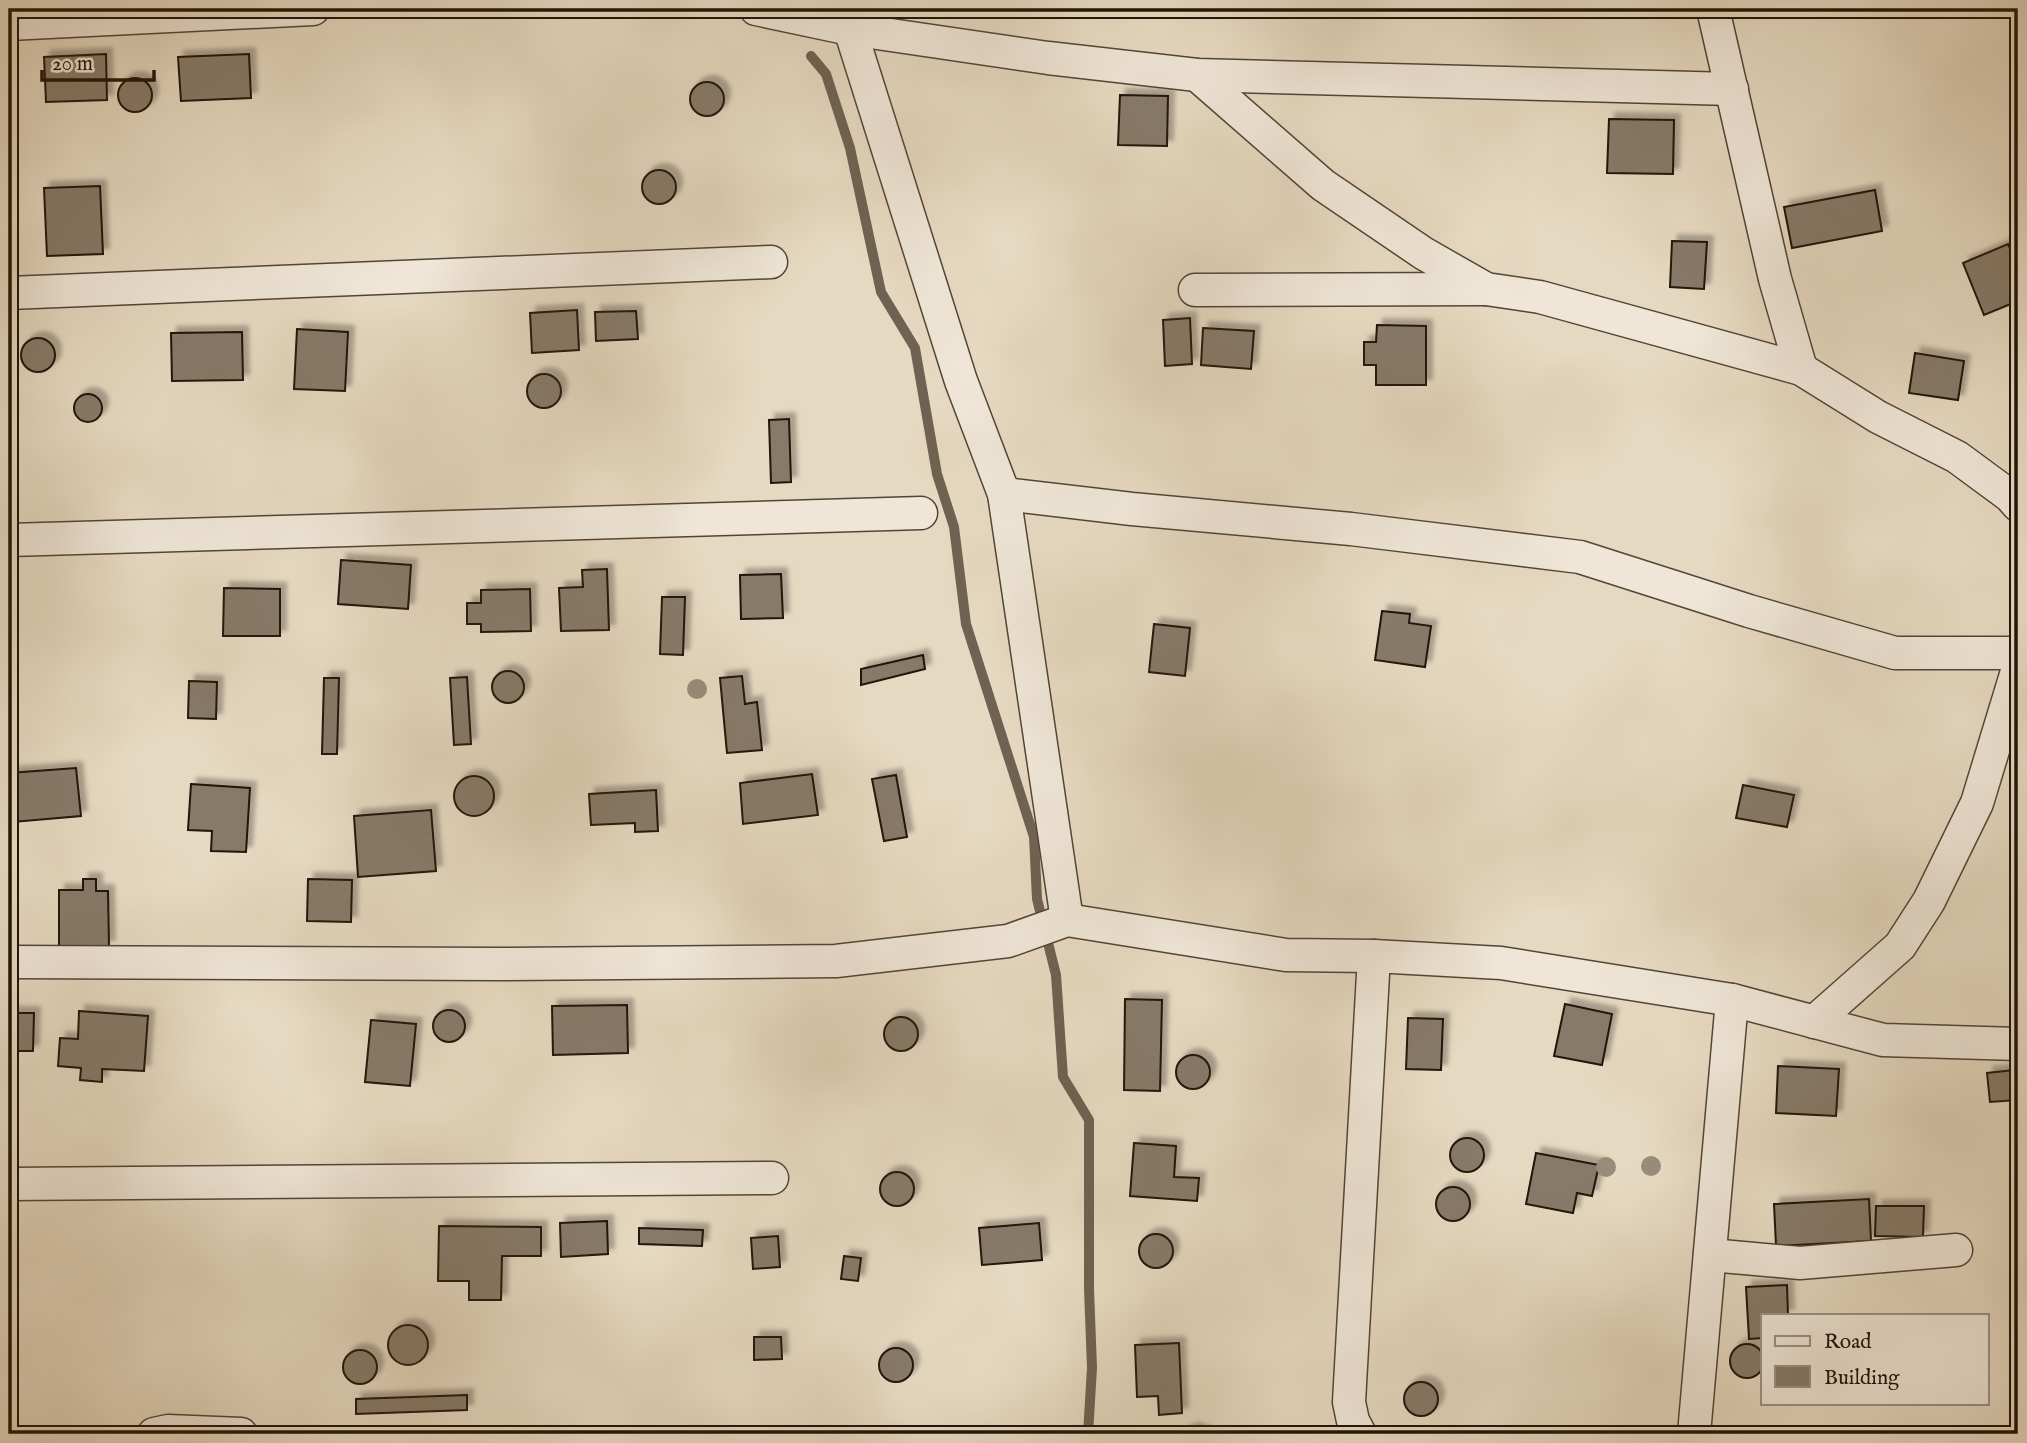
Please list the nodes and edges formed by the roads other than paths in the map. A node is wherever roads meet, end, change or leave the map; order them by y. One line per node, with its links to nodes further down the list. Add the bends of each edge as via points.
1 (313, 9): 5 (street)
2 (756, 9): 4 (street)
3 (1713, 9): 7 (street)
4 (845, 19): 6 (street, via 1048,58); 13 (street, via 961,381)
5 (9, 24)
6 (1197, 75): 7 (street); 9 (street, via 1323,185 1423,253)
7 (1732, 89): 12 (street, via 1775,279)
8 (771, 262): 11 (street)
9 (1486, 289): 10 (street); 12 (street, via 1540,297)
10 (1195, 290)
11 (9, 293)
12 (1801, 369): 14 (street, via 1878,417 1957,457)
13 (1004, 494): 17 (street, via 1351,529 1580,558 1895,653); 19 (street)
14 (2018, 505)
15 (921, 513): 16 (street)
16 (9, 540)
17 (2018, 653)
18 (2018, 668): 23 (street, via 1976,803 1929,901 1900,946)
19 (1067, 920): 20 (street, via 1286,955); 21 (street, via 1008,942 836,961)
20 (1374, 956): 22 (street, via 1501,964); 31 (street, via 1349,1402)
21 (9, 962)
22 (1732, 1000): 23 (street); 28 (street)
23 (1814, 1023): 24 (street, via 1883,1040)
24 (2018, 1044)
25 (772, 1178): 26 (street)
26 (9, 1184)
27 (1956, 1250): 28 (street, via 1800,1263)
28 (1710, 1255): 32 (street)
29 (154, 1434): 30 (street)
30 (241, 1434)
31 (1360, 1434)
32 (1694, 1434)

